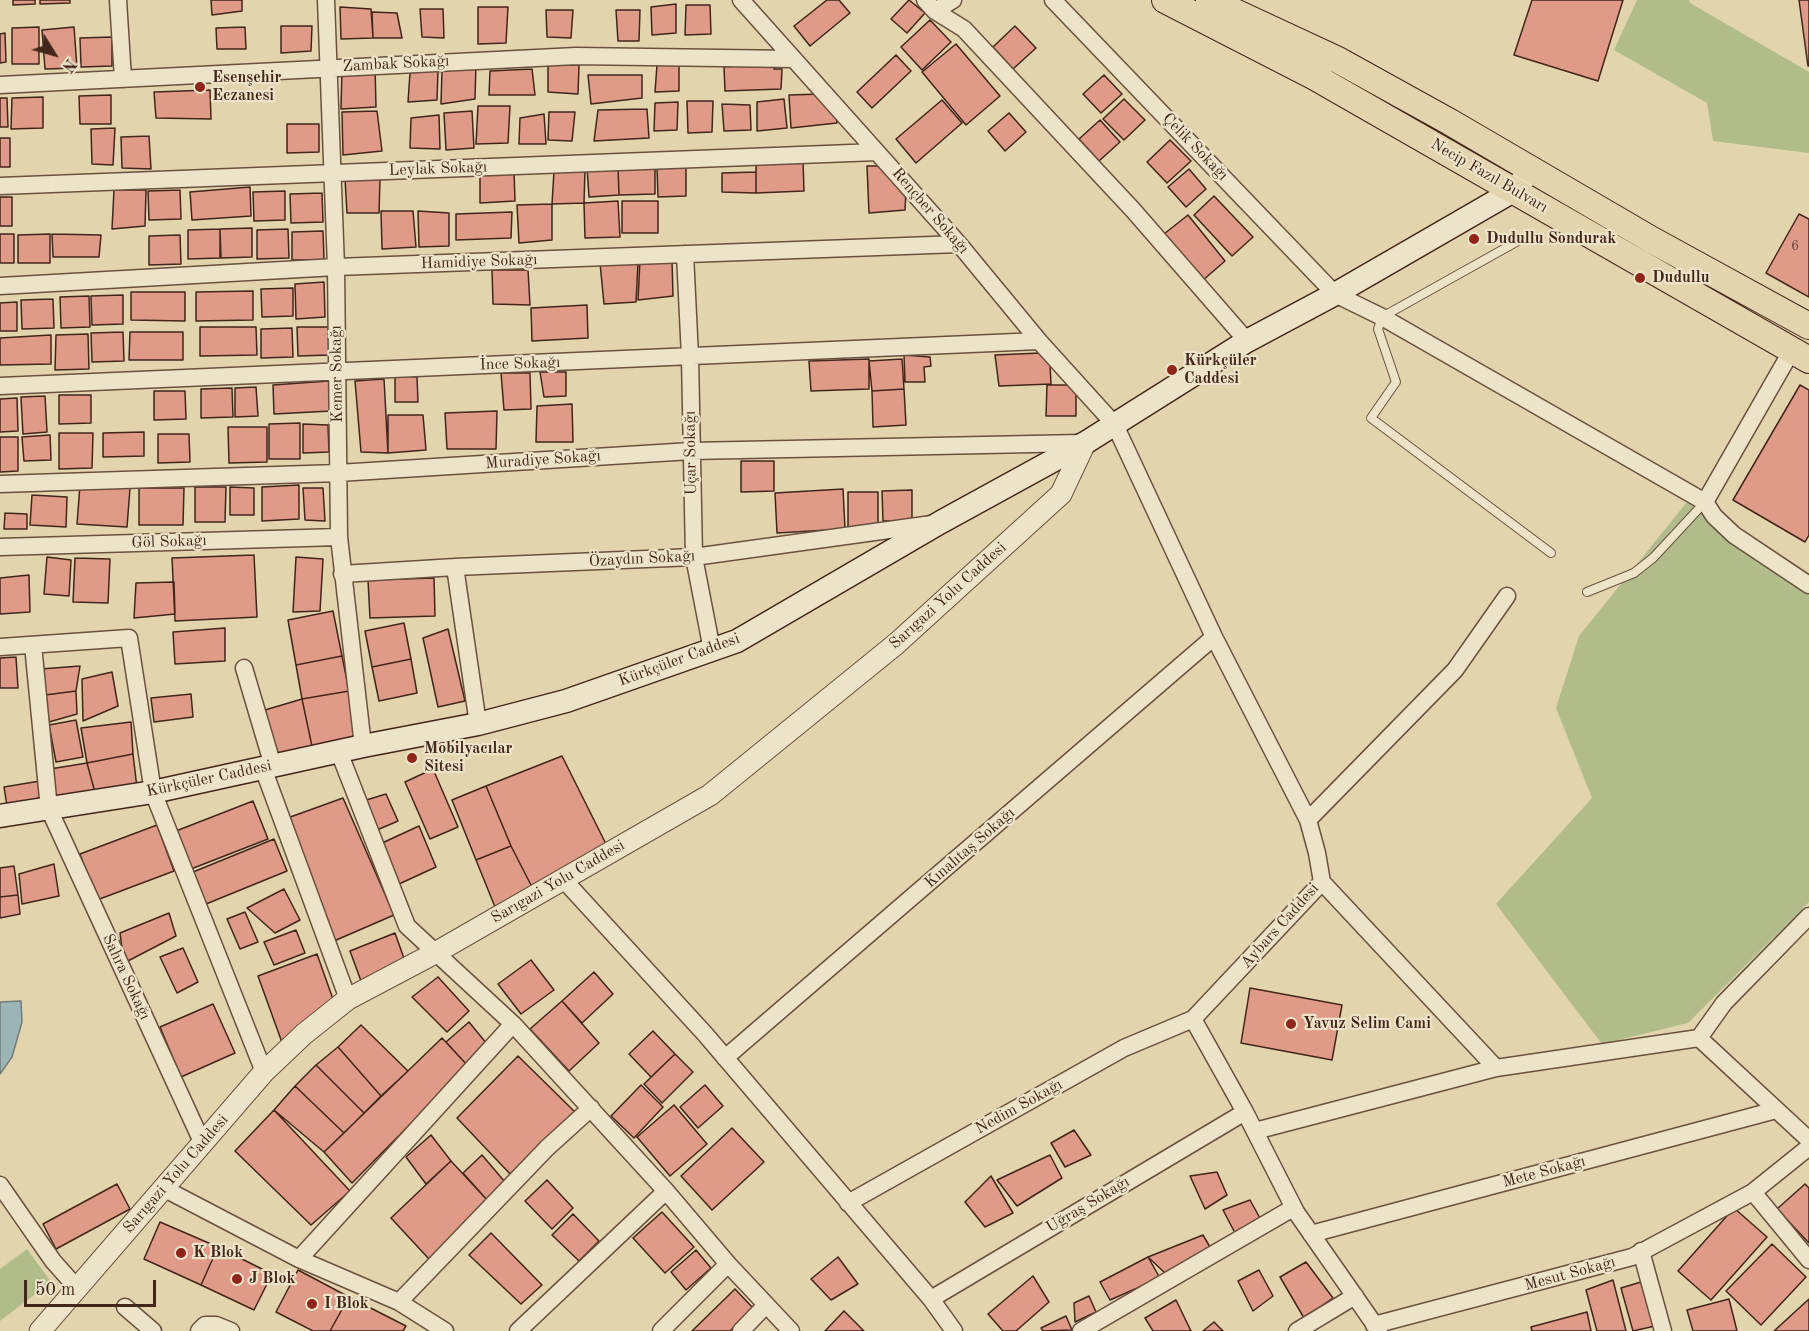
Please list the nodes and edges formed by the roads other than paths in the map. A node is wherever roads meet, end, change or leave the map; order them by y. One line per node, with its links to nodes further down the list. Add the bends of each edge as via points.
1 (118, 0): 11 (street)
2 (326, 0): 10 (street, Kemer Sokağı)
3 (741, 0): 9 (street, Rençber Sokağı)
4 (953, 0): 8 (street)
5 (1053, 0): 23 (street, Çelik Sokağı)
6 (1166, 0): 17 (main road, Necip Fazıl Bulvarı, via 1315,77)
7 (1209, 0): 14 (main road, Necip Fazıl Bulvarı, via 1338,60)
8 (930, 5): 27 (street, via 964,29 1134,210)
9 (793, 59): 10 (street, Zambak Sokağı, via 576,56); 13 (street, Rençber Sokağı)
10 (329, 68): 11 (street, Zambak Sokağı); 15 (street, Kemer Sokağı)
11 (123, 79): 12 (street, Zambak Sokağı)
12 (0, 86)
13 (877, 152): 15 (street, Leylak Sokağı); 19 (street, Rençber Sokağı)
14 (1531, 169): 17 (main road, Kürkçüler Caddesi); 25 (main road, Necip Fazıl Bulvarı)
15 (333, 173): 16 (street, Leylak Sokağı); 21 (street, Kemer Sokağı)
16 (0, 186)
17 (1515, 190): 23 (main road, Kürkçüler Caddesi); 28 (main road, Necip Fazıl Bulvarı)
18 (1527, 236): 24 (lane)
19 (959, 244): 20 (street, Hamidiye Sokağı); 26 (street, Rençber Sokağı)
20 (685, 254): 21 (street, Hamidiye Sokağı); 29 (street, Uçar Sokağı)
21 (336, 267): 22 (street, Hamidiye Sokağı); 30 (street, Kemer Sokağı)
22 (0, 286)
23 (1335, 294): 24 (street); 27 (main road, Kürkçüler Caddesi)
24 (1382, 317): 37 (street); 41 (lane, via 1378,329 1396,382 1371,418)
25 (1809, 326)
26 (1039, 341): 29 (street, İnce Sokağı); 32 (street, Rençber Sokağı)
27 (1247, 341): 32 (main road, Kürkçüler Caddesi)
28 (1801, 355): 37 (street)
29 (690, 357): 30 (street, İnce Sokağı); 34 (street, Uçar Sokağı)
30 (336, 371): 31 (street, İnce Sokağı); 35 (street, Kemer Sokağı)
31 (0, 386)
32 (1115, 425): 33 (main road, Kürkçüler Caddesi); 48 (street, Aybars Caddesi)
33 (1085, 443): 34 (street, Muradiye Sokağı); 38 (main road, Kürkçüler Caddesi); 61 (street, Sarıgazi Yolu Caddesi, via 1060,494 896,644 710,795)
34 (691, 451): 35 (street, Muradiye Sokağı); 42 (street, Uçar Sokağı)
35 (338, 473): 36 (street, Muradiye Sokağı); 39 (street, Kemer Sokağı)
36 (0, 484)
37 (1705, 502): 45 (street, via 1734,535); 46 (lane, via 1634,573)
38 (941, 522): 42 (street, Özaydın Sokağı); 51 (main road, Kürkçüler Caddesi, via 737,641)
39 (339, 537): 40 (street, Göl Sokağı); 44 (street, Kemer Sokağı)
40 (0, 547)
41 (1551, 553)
42 (694, 557): 43 (street, Özaydın Sokağı); 51 (street, Uçar Sokağı)
43 (455, 567): 44 (street, Özaydın Sokağı); 53 (street)
44 (342, 574): 54 (street, Kemer Sokağı)
45 (1809, 585)
46 (1587, 592)
47 (1507, 596): 60 (street, via 1455,670)
48 (1214, 638): 60 (street, Aybars Caddesi); 69 (street, Kınalıtaş Sokağı)
49 (33, 645): 50 (street); 57 (street, via 129,638); 58 (street, Sahra Sokağı)
50 (0, 647)
51 (712, 650): 53 (main road, Kürkçüler Caddesi, via 566,701)
52 (244, 668): 56 (street)
53 (478, 724): 54 (main road, Kürkçüler Caddesi)
54 (363, 746): 55 (main road, Kürkçüler Caddesi)
55 (339, 752): 56 (main road, Kürkçüler Caddesi); 64 (street, via 406,926)
56 (268, 767): 57 (main road, Kürkçüler Caddesi); 65 (street)
57 (153, 792): 58 (main road, Kürkçüler Caddesi); 71 (street)
58 (49, 809): 59 (main road, Kürkçüler Caddesi); 77 (street, Sahra Sokağı)
59 (0, 816)
60 (1308, 820): 62 (street, Aybars Caddesi)
61 (563, 879): 64 (street, Sarıgazi Yolu Caddesi); 69 (street)
62 (1322, 882): 66 (street, Aybars Caddesi); 70 (street)
63 (1809, 916): 68 (street, via 1724,1003)
64 (435, 953): 65 (street, Sarıgazi Yolu Caddesi); 67 (street)
65 (348, 999): 71 (street, Sarıgazi Yolu Caddesi)
66 (1193, 1019): 74 (street); 83 (street, Nedim Sokağı, via 1124,1048)
67 (513, 1024): 72 (street); 87 (street)
68 (1699, 1038): 70 (street); 73 (street)
69 (725, 1058): 83 (street)
70 (1497, 1068): 75 (street)
71 (264, 1072): 77 (street, Sarıgazi Yolu Caddesi)
72 (591, 1108): 81 (street); 93 (street, via 553,1142)
73 (1776, 1110): 76 (street); 85 (street, Mete Sokağı)
74 (1245, 1112): 75 (street); 92 (street, Uğraş Sokağı)
75 (1255, 1131): 84 (street)
76 (1809, 1140)
77 (203, 1144): 80 (street, Sarıgazi Yolu Caddesi)
78 (1809, 1147): 82 (street, Mesut Sokağı)
79 (0, 1185): 90 (street, via 53,1261)
80 (164, 1188): 87 (street); 90 (street, Sarıgazi Yolu Caddesi)
81 (666, 1191): 89 (street); 102 (street)
82 (1753, 1192): 86 (street, Mesut Sokağı); 88 (street)
83 (848, 1203): 92 (street)
84 (1293, 1208): 85 (street); 107 (street)
85 (1311, 1234): 91 (street)
86 (1641, 1251): 96 (street, Mesut Sokağı, via 1632,1257); 109 (street)
87 (299, 1259): 93 (street)
88 (1809, 1260)
89 (728, 1264): 94 (street); 103 (street)
90 (77, 1288): 97 (street, Sarıgazi Yolu Caddesi)
91 (1355, 1296): 96 (street); 108 (street)
92 (931, 1299): 106 (street)
93 (399, 1302): 101 (street)
94 (766, 1305): 104 (street); 105 (street)
95 (125, 1307): 98 (street)
96 (1376, 1328)
97 (40, 1331)
98 (153, 1331)
99 (199, 1331): 100 (street, via 205,1325)
100 (231, 1331)
101 (445, 1331)
102 (518, 1331)
103 (661, 1331)
104 (741, 1331)
105 (791, 1331)
106 (954, 1331)
107 (1081, 1331)
108 (1297, 1331)
109 (1663, 1331)

